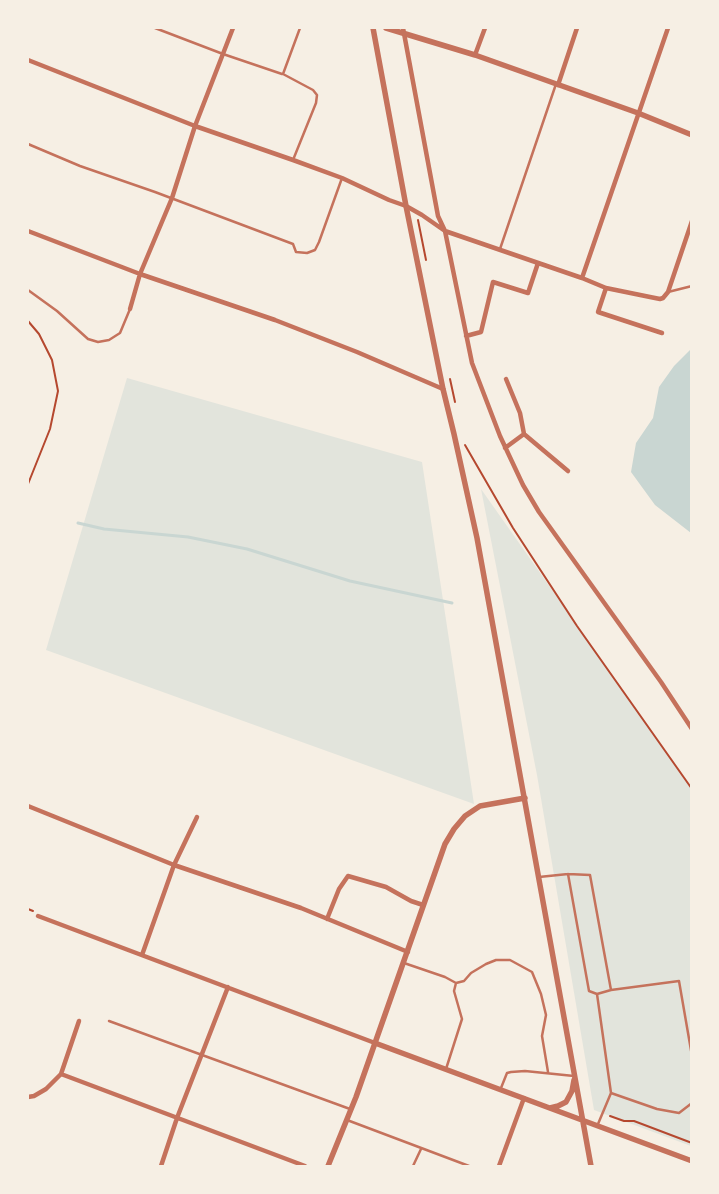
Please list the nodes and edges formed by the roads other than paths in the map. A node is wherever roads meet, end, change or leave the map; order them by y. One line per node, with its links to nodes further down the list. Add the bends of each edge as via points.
1 (155, 28): 10 (lane)
2 (233, 28): 10 (street)
3 (300, 28): 13 (lane)
4 (373, 28): 22 (street)
5 (386, 28): 9 (street)
6 (485, 28): 11 (street)
7 (577, 28): 14 (street)
8 (668, 28): 15 (street)
9 (404, 30): 11 (street); 25 (street, via 438,216)
10 (223, 54): 13 (lane); 16 (street)
11 (475, 55): 14 (street)
12 (28, 60): 16 (street)
13 (283, 74): 19 (lane, via 313,90 316,95 316,103)
14 (557, 85): 15 (street); 26 (lane)
15 (638, 114): 17 (street); 29 (street)
16 (195, 126): 19 (street); 21 (street)
17 (692, 135)
18 (28, 144): 21 (lane)
19 (293, 160): 20 (street)
20 (342, 178): 21 (lane, via 319,242 315,250 307,253 296,252 292,244); 22 (street)
21 (172, 198): 28 (street)
22 (406, 206): 25 (street); 38 (street)
23 (692, 221): 33 (street)
24 (28, 231): 28 (street)
25 (445, 231): 26 (street); 36 (street)
26 (500, 249): 27 (street)
27 (538, 263): 29 (street); 36 (street, via 528,293 493,282 481,332)
28 (140, 274): 34 (street); 38 (street, via 275,320)
29 (582, 278): 31 (street)
30 (692, 286): 33 (lane)
31 (606, 288): 33 (street, via 660,299); 35 (street, via 598,312)
32 (28, 290): 34 (lane, via 88,338 98,342 120,334)
33 (668, 292)
34 (130, 309)
35 (662, 333)
36 (466, 336): 40 (street, via 483,395)
37 (506, 378): 39 (street, via 520,413)
38 (443, 389): 43 (street, via 477,538)
39 (524, 434): 40 (street); 41 (street)
40 (505, 448): 42 (street, via 539,512)
41 (568, 471)
42 (692, 730)
43 (525, 798): 48 (street); 49 (street, via 480,806 464,816 445,844)
44 (28, 806): 46 (street)
45 (197, 817): 46 (street)
46 (174, 865): 51 (street); 53 (street)
47 (568, 874): 48 (lane); 57 (lane, via 590,875); 58 (lane, via 589,992)
48 (539, 877): 67 (street)
49 (423, 905): 51 (street, via 386,887 348,876 338,889); 52 (street)
50 (38, 916): 53 (street)
51 (327, 919): 52 (street)
52 (408, 952): 54 (street)
53 (142, 955): 56 (street)
54 (404, 963): 55 (lane); 61 (street)
55 (456, 982): 64 (lane, via 454,991 462,1019); 65 (lane, via 464,981 471,973 496,960 510,960 532,972 546,1015 542,1036)
56 (228, 987): 61 (street); 62 (street)
57 (611, 990): 58 (lane); 63 (lane, via 679,980)
58 (597, 994): 69 (lane)
59 (79, 1021): 66 (street)
60 (109, 1021): 62 (lane)
61 (375, 1043): 64 (street); 74 (street)
62 (202, 1055): 74 (lane); 75 (street)
63 (692, 1056)
64 (446, 1069): 68 (street)
65 (548, 1072): 67 (lane); 68 (lane, via 507,1073)
66 (61, 1074): 70 (street, via 46,1088); 75 (street)
67 (575, 1076): 73 (street, via 566,1102); 77 (street)
68 (500, 1090): 71 (street)
69 (611, 1093): 72 (lane, via 679,1113); 78 (lane)
70 (28, 1096)
71 (524, 1098): 73 (street); 87 (street)
72 (692, 1103)
73 (550, 1108): 77 (street)
74 (351, 1110): 76 (street)
75 (178, 1118): 82 (street); 83 (street)
76 (347, 1120): 79 (lane); 84 (street)
77 (584, 1121): 78 (street); 81 (street)
78 (598, 1126): 80 (street)
79 (421, 1148): 85 (lane); 86 (lane)
80 (692, 1161)
81 (590, 1165)
82 (161, 1166)
83 (306, 1166)
84 (328, 1166)
85 (413, 1166)
86 (469, 1166)
87 (499, 1166)

